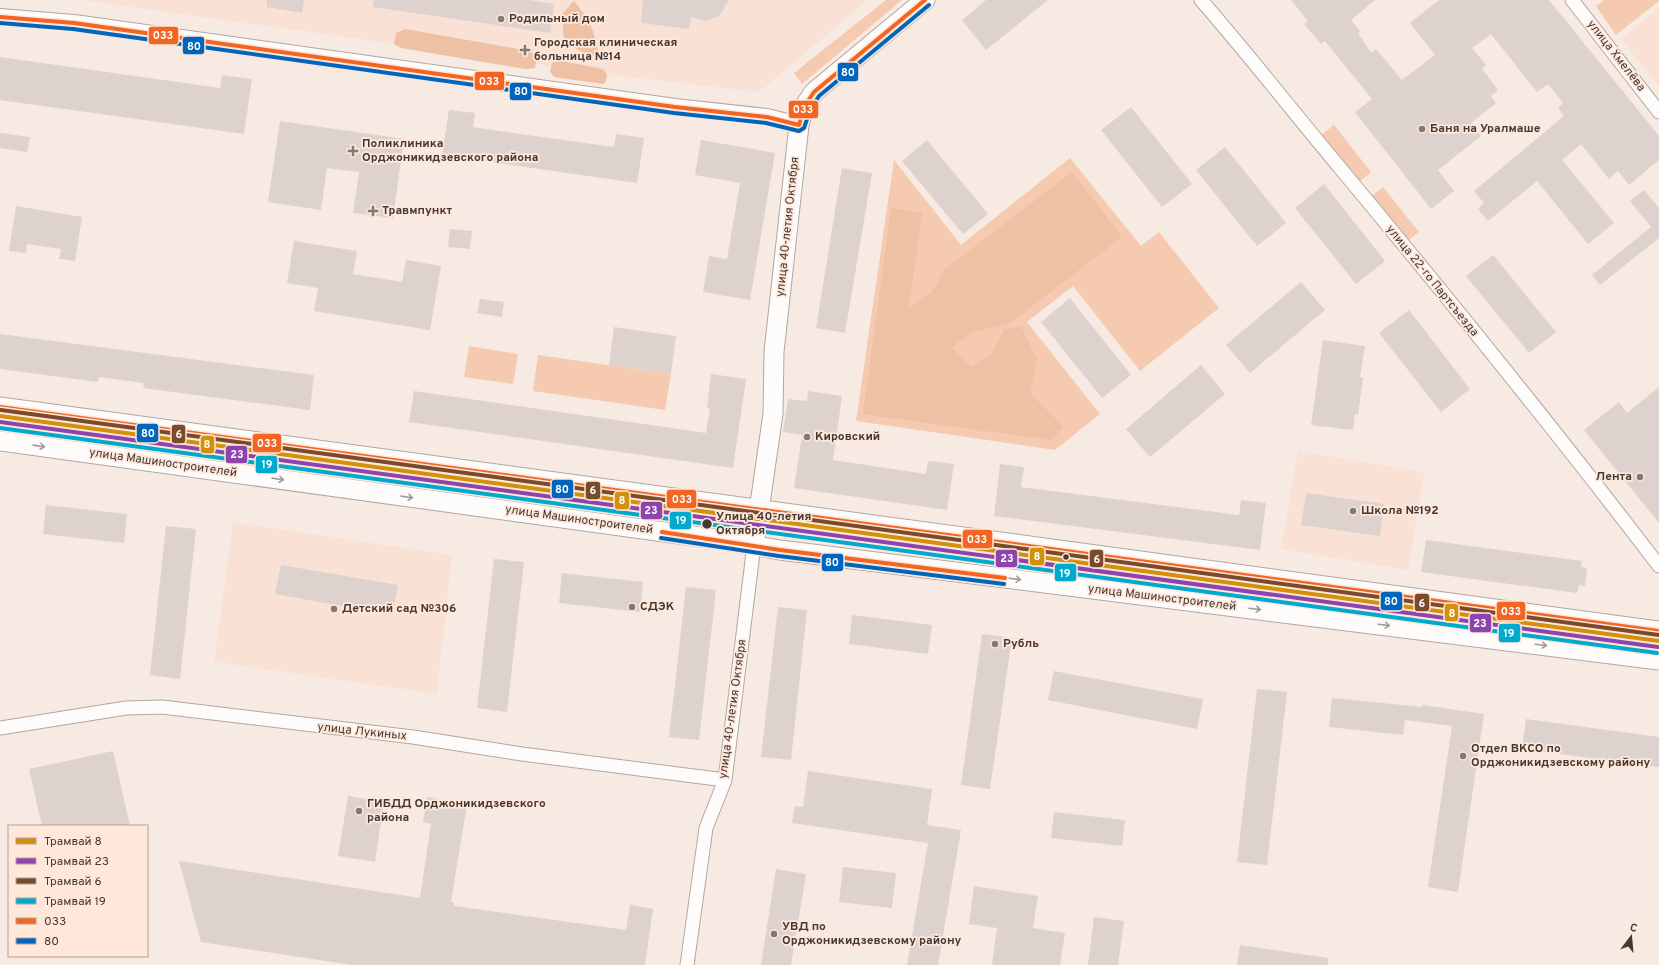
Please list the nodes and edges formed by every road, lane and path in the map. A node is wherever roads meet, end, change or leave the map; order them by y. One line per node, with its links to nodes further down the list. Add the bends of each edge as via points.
1 (925, 0): 6 (main road, улица 40-летия Октября, via 814,92 804,107)
2 (1201, 0): 11 (street, улица 22-го Партсъезда, via 1558,435)
3 (1572, 0): 5 (street, улица Хмелёва)
4 (0, 17): 6 (street, via 74,24 675,107 767,117)
5 (1659, 112)
6 (799, 125): 9 (main road, улица 40-летия Октября, via 774,352 773,414)
7 (0, 407): 9 (main road)
8 (0, 441): 10 (main road, улица Машиностроителей, one-way to 10)
9 (759, 509): 10 (main road, улица 40-летия Октября); 12 (main road)
10 (754, 545): 13 (main road, улица Машиностроителей, one-way to 13); 15 (street, улица 40-летия Октября)
11 (1659, 566)
12 (1659, 631)
13 (1659, 660)
14 (0, 728): 15 (street, улица Лукиных, via 126,708 162,707 413,737)
15 (724, 780): 16 (street, улица 40-летия Октября, via 706,828)
16 (687, 965)

